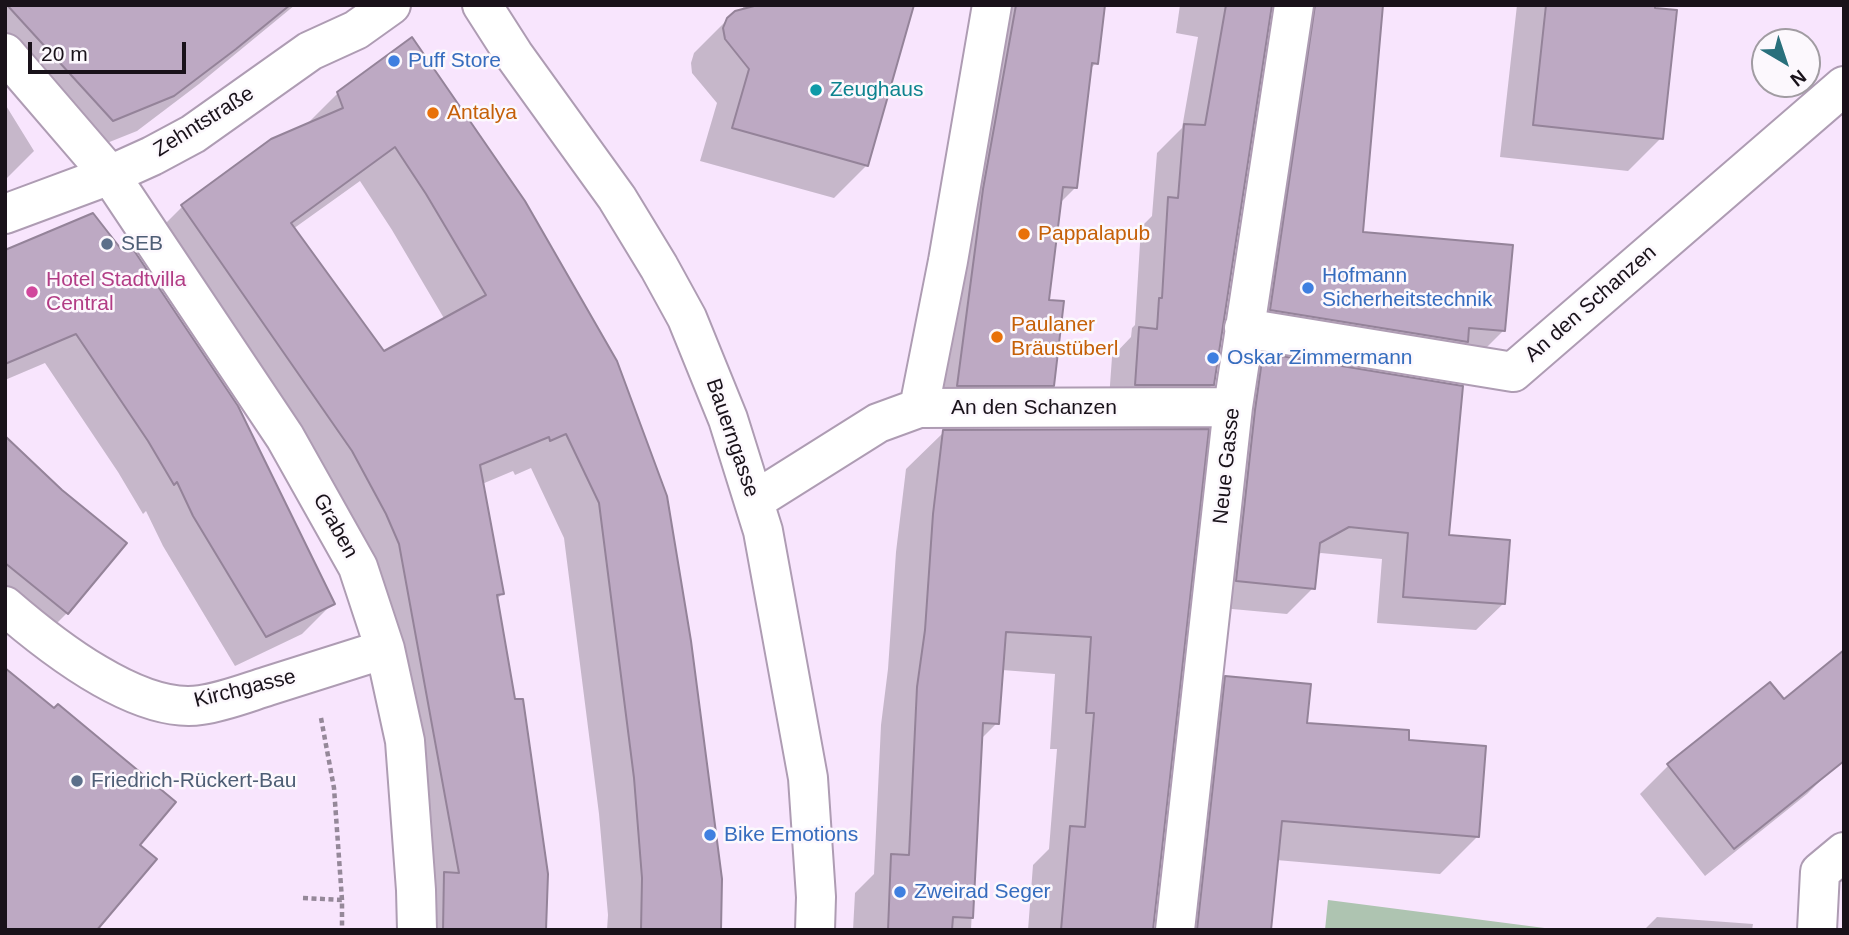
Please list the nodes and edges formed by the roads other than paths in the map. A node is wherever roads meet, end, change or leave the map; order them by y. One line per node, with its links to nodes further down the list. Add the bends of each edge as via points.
1 (391, 5): 7 (street, Zehntstraße, via 356,30 310,51 193,134)
2 (482, 5): 12 (street, Bauerngasse, via 617,198 687,318 728,419)
3 (992, 5): 11 (street)
4 (1294, 5): 9 (street, Neue Gasse)
5 (5, 53): 7 (street, Graben)
6 (1842, 87): 9 (street, An den Schanzen, via 1513,372)
7 (110, 175): 8 (street, Zehntstraße); 14 (street, Graben, via 285,437 358,567)
8 (5, 214)
9 (1244, 328): 10 (street, Neue Gasse)
10 (1233, 407): 11 (street, An den Schanzen); 18 (street, Neue Gasse)
11 (919, 408): 12 (street, An den Schanzen, via 878,423)
12 (754, 501): 17 (street, Bauerngasse, via 808,778)
13 (5, 606): 14 (street, Kirchgasse, via 88,668 132,693 164,704 199,706)
14 (385, 649): 16 (street, Graben, via 405,741)
15 (1844, 852): 19 (street, via 1820,872)
16 (417, 930)
17 (815, 930)
18 (1175, 930)
19 (1817, 930)

